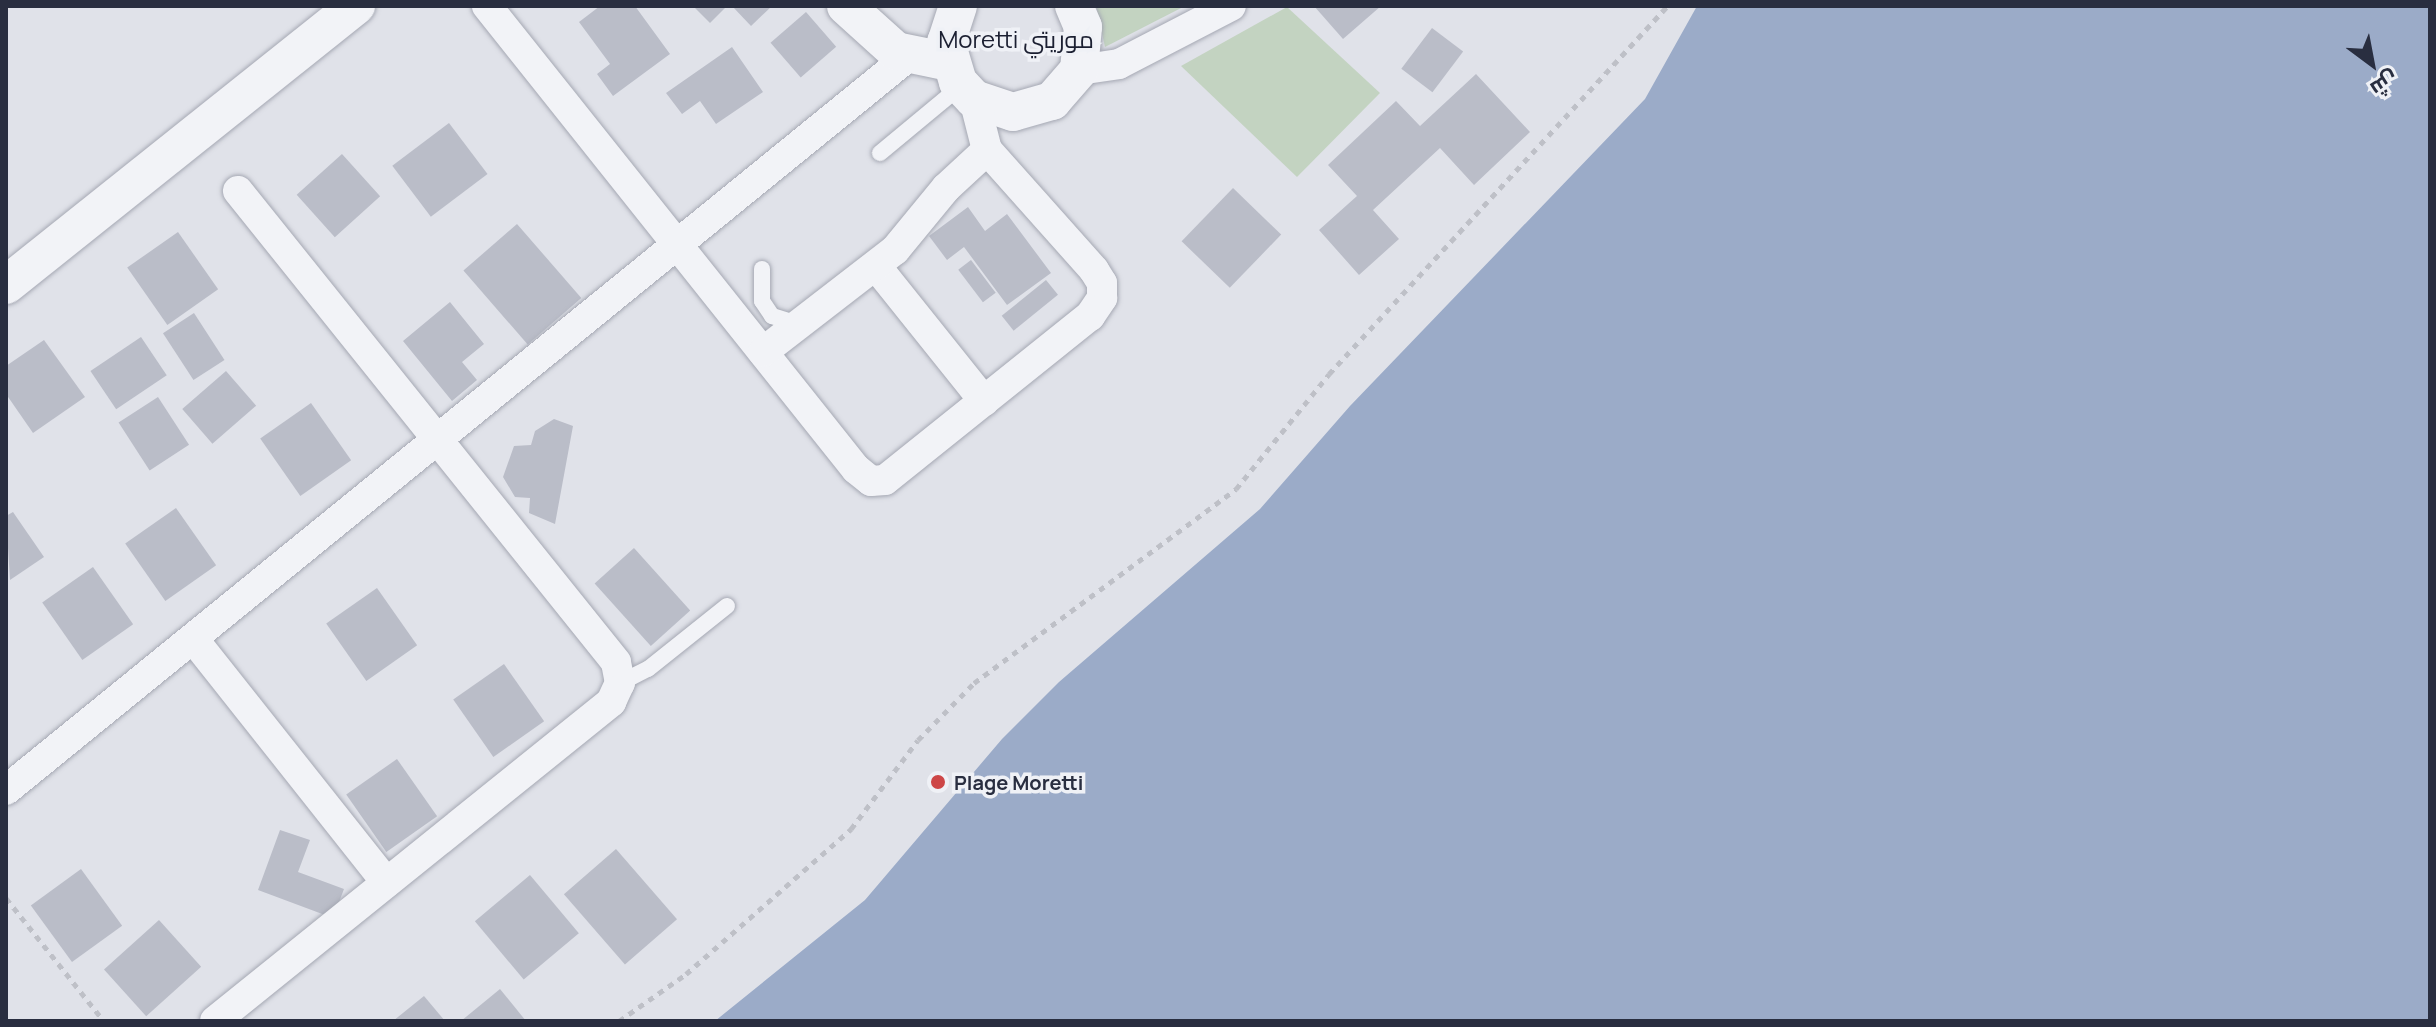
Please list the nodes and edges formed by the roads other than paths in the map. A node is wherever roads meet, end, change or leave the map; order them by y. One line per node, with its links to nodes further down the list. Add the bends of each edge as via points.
1 (356, 6): 16 (street)
2 (487, 6): 13 (street)
3 (846, 6): 7 (street, via 875,37)
4 (958, 6): 9 (street, via 946,42)
5 (1074, 6): 8 (street, via 1083,27)
6 (1231, 6): 8 (street, via 1119,64)
7 (909, 56): 9 (street); 13 (street)
8 (1079, 70): 9 (street, via 1068,88 1033,109 1013,112)
9 (962, 82): 10 (street); 11 (lane)
10 (987, 150): 14 (street); 19 (street, via 1094,270 1102,283 1102,298 1090,316)
11 (880, 153)
12 (238, 191): 20 (street)
13 (679, 244): 18 (street); 20 (street)
14 (876, 266): 17 (street); 19 (street)
15 (762, 269): 17 (lane, via 767,309 772,316)
16 (6, 285)
17 (798, 324): 18 (street)
18 (763, 352): 19 (street, via 871,481 885,480)
19 (984, 401)
20 (436, 438): 22 (street); 23 (street, via 616,662)
21 (727, 606): 23 (lane, via 648,669)
22 (195, 641): 24 (street); 25 (street)
23 (620, 683): 25 (street, via 611,702)
24 (6, 790)
25 (386, 882): 26 (street)
26 (215, 1021)

